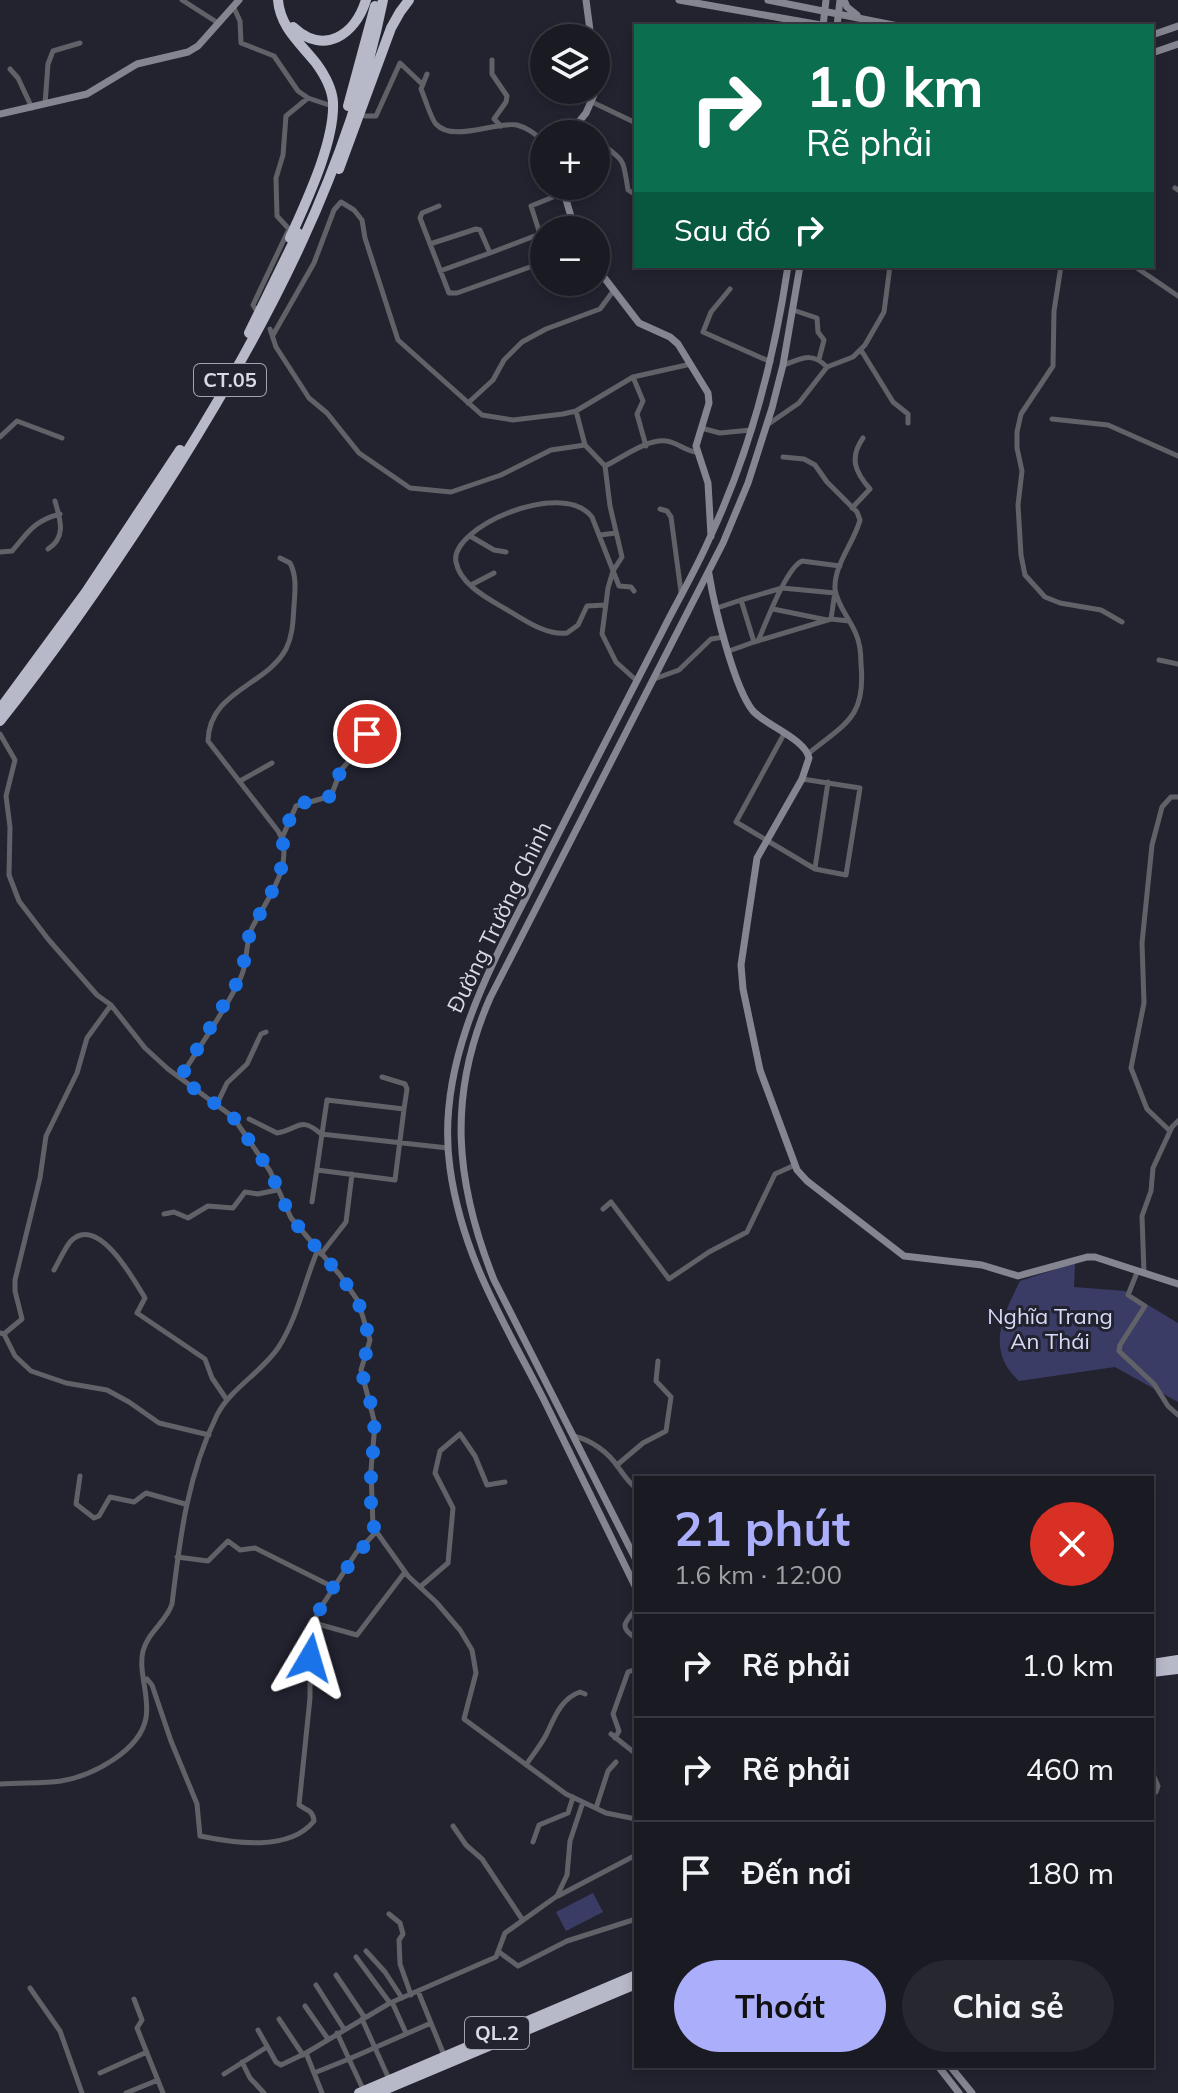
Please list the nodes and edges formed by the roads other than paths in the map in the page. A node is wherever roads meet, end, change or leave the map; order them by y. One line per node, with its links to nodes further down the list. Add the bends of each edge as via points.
1 (182, 0): 19 (street)
2 (281, 0): 3 (highway, via 299,33 326,41 352,28); 62 (highway, via 282,19 327,80 333,106 315,178)
3 (366, 0)
4 (376, 0): 62 (highway, CT.05, via 323,177)
5 (383, 0): 52 (highway, CT.05, via 354,109)
6 (409, 0): 52 (highway, via 391,28 328,197)
7 (586, 0): 20 (main road)
8 (679, 0): 18 (main road)
9 (768, 0): 14 (main road)
10 (820, 0): 14 (main road)
11 (826, 0): 15 (main road)
12 (842, 0): 16 (main road); 17 (main road)
13 (237, 4): 19 (main road); 35 (street, via 241,43 274,56 292,85)
14 (796, 5): 15 (main road)
15 (825, 10): 16 (main road); 23 (main road)
16 (839, 13): 17 (main road); 24 (main road)
17 (867, 19): 25 (main road)
18 (795, 20): 21 (main road); 22 (main road)
19 (219, 24): 37 (main road, via 188,52 137,64 90,92)
20 (589, 24)
21 (804, 24)
22 (814, 24)
23 (824, 24)
24 (837, 24)
25 (889, 24)
26 (1178, 26): 27 (main road)
27 (1154, 34)
28 (80, 43): 37 (street, via 53,51)
29 (1178, 44): 30 (main road)
30 (1154, 52)
31 (492, 60): 43 (street, via 493,75 507,96 494,119)
32 (10, 69): 39 (street)
33 (427, 74): 34 (street)
34 (422, 84): 41 (street, via 400,63 376,116); 43 (street, via 439,127 469,131)
35 (308, 98): 38 (street); 68 (street, via 286,116 276,178 277,216 289,229 253,305)
36 (596, 104): 42 (street)
37 (45, 105): 39 (main road)
38 (335, 107)
39 (32, 108): 40 (main road)
40 (0, 114)
41 (365, 116)
42 (634, 122)
43 (501, 126): 44 (street)
44 (530, 131)
45 (610, 148): 46 (street, via 621,156 628,190)
46 (634, 194)
47 (543, 200): 49 (street, via 531,206)
48 (439, 206): 51 (street, via 421,215)
49 (534, 216)
50 (530, 238): 53 (street)
51 (430, 244): 53 (street, via 478,229); 60 (street)
52 (300, 246): 132 (highway, CT.05, via 211,414 69,630)
53 (490, 253): 60 (street)
54 (530, 267): 60 (street, via 451,293)
55 (788, 268): 66 (main road, Đường Trường Chinh)
56 (800, 268): 67 (main road, Đường Trường Chinh)
57 (890, 268): 69 (street, via 884,312)
58 (1061, 268): 119 (street, via 1053,366 1021,414 1017,432 1021,555 1025,575 1045,597 1101,610)
59 (1137, 268): 65 (street)
60 (440, 271)
61 (610, 283): 63 (main road)
62 (272, 286): 131 (highway, CT.05, via 205,411 154,491)
63 (615, 289): 72 (main road, via 639,323 674,339); 76 (street, via 600,309 522,342)
64 (730, 289): 71 (street, via 703,332)
65 (1178, 296)
66 (783, 301): 67 (main road); 71 (main road, Đường Trường Chinh)
67 (794, 306): 70 (street, via 817,318 824,340); 73 (main road, Đường Trường Chinh)
68 (259, 313)
69 (861, 350): 74 (street); 79 (street, via 893,402 908,414)
70 (819, 359): 73 (street); 74 (street)
71 (771, 362): 82 (main road, Đường Trường Chinh)
72 (692, 364): 75 (street); 81 (main road, via 709,400)
73 (783, 365): 80 (main road, Đường Trường Chinh)
74 (827, 367): 80 (street, via 799,403)
75 (633, 377): 77 (street); 87 (street, via 643,401 637,414)
76 (468, 403): 77 (street, via 484,416 513,420); 86 (street, via 397,338 362,220 343,202 336,205 314,263 272,332 309,398 359,453 410,488 451,492 551,450)
77 (576, 411): 86 (street)
78 (1052, 419): 89 (street, via 1101,423)
79 (908, 423)
80 (767, 425): 106 (main road, Đường Trường Chinh)
81 (701, 428): 82 (street, via 720,433); 88 (main road)
82 (752, 430): 99 (main road, Đường Trường Chinh)
83 (0, 437): 84 (street, via 17,421)
84 (62, 438)
85 (863, 438): 93 (street, via 854,459 870,489)
86 (585, 445): 91 (street)
87 (646, 446): 88 (street, via 665,441); 91 (street)
88 (696, 452): 99 (main road, via 708,483)
89 (1178, 456)
90 (783, 457): 93 (street, via 811,462)
91 (605, 466): 96 (street)
92 (55, 501): 95 (street)
93 (852, 508): 104 (street, via 860,522)
94 (660, 509): 112 (street, via 671,517)
95 (60, 514): 100 (street, via 60,537); 101 (street, via 23,534 12,551)
96 (616, 533): 97 (street); 105 (street, via 622,557)
97 (600, 535): 98 (street, via 585,509 551,502 513,510); 105 (street)
98 (470, 536): 102 (street); 108 (street, via 455,558)
99 (711, 537): 112 (main road, Đường Trường Chinh)
100 (48, 549)
101 (0, 552)
102 (506, 552)
103 (280, 558): 139 (street, via 290,563 294,578 289,642 277,660 223,702 208,736 209,745)
104 (840, 566): 109 (street, via 799,561); 111 (street)
105 (613, 571): 110 (street, via 619,586); 114 (street)
106 (709, 572): 115 (main road); 123 (main road, Đường Trường Chinh)
107 (494, 573): 108 (street)
108 (471, 585): 114 (street, via 558,633 574,628 587,606)
109 (782, 588): 111 (street); 113 (street); 116 (street)
110 (634, 591)
111 (835, 591): 117 (street); 118 (street)
112 (681, 594): 121 (main road, Đường Trường Chinh)
113 (741, 600): 115 (street); 125 (street)
114 (605, 605): 130 (street, via 605,644)
115 (717, 608): 124 (main road)
116 (773, 609): 117 (street); 120 (street)
117 (829, 620): 118 (street); 122 (street)
118 (849, 621): 136 (street, via 861,658 858,709)
119 (1122, 622)
120 (764, 627): 122 (street); 125 (street)
121 (663, 629): 123 (main road); 130 (main road, Đường Trường Chinh)
122 (772, 636): 125 (street)
123 (676, 637): 129 (main road, Đường Trường Chinh)
124 (725, 637): 126 (main road); 129 (street, via 711,639 679,670)
125 (756, 642): 126 (street)
126 (729, 651): 135 (main road, via 749,705)
127 (1159, 660): 128 (street)
128 (1178, 664)
129 (654, 679): 147 (main road, Đường Trường Chinh)
130 (637, 681): 145 (main road, Đường Trường Chinh)
131 (0, 709)
132 (0, 721)
133 (350, 725): 142 (street, via 364,731 365,742 341,770 331,796 296,806)
134 (0, 734): 146 (street, via 15,760 6,796 13,892 48,939)
135 (784, 734): 136 (main road); 143 (street, via 736,820)
136 (809, 753): 138 (main road)
137 (272, 763): 139 (street)
138 (802, 779): 140 (street); 143 (main road)
139 (240, 781): 142 (street)
140 (828, 782): 144 (street); 144 (street, via 857,786 860,794 848,871 843,875)
141 (1178, 797): 155 (street, via 1162,807 1152,845 1142,943 1144,1003 1131,1068 1147,1109)
142 (282, 838): 150 (street, via 285,857 250,932 241,976)
143 (765, 841): 144 (street); 159 (main road, via 752,876 741,978 760,1070)
144 (815, 869)
145 (476, 1002): 147 (main road); 158 (main road, Đường Trường Chinh, via 453,1076)
146 (111, 1005): 150 (street, via 145,1048); 172 (street, via 87,1038 77,1073 46,1136 15,1280 22,1319)
147 (486, 1006): 163 (main road, Đường Trường Chinh, via 462,1093 460,1148)
148 (266, 1032): 151 (street)
149 (382, 1077): 152 (street, via 405,1084)
150 (180, 1078): 151 (street)
151 (217, 1104): 162 (street, via 244,1131)
152 (404, 1109): 156 (street, via 327,1100); 157 (street)
153 (249, 1119): 156 (street, via 277,1133 302,1124)
154 (1178, 1121): 155 (street)
155 (1170, 1131): 170 (street, via 1153,1168 1142,1216)
156 (321, 1134): 157 (street); 160 (street)
157 (399, 1144): 158 (street); 161 (street, via 395,1180)
158 (448, 1148): 164 (main road, Đường Trường Chinh)
159 (795, 1165): 166 (street, via 775,1174 747,1232 669,1279 611,1202); 170 (main road, via 807,1181 904,1256 982,1265 1018,1276 1087,1257)
160 (317, 1170): 161 (street); 165 (street)
161 (352, 1174): 168 (street, via 346,1222)
162 (277, 1190): 167 (street, via 245,1192 231,1209 208,1206 188,1218); 168 (street)
163 (467, 1193): 164 (main road); 177 (main road, Đường Trường Chinh, via 494,1280)
164 (455, 1196): 187 (main road, Đường Trường Chinh, via 483,1283)
165 (312, 1202)
166 (603, 1209)
167 (164, 1214)
168 (319, 1253): 174 (street, via 287,1333 267,1362); 183 (street, via 353,1292 369,1333 361,1370 375,1424 371,1520)
169 (54, 1270): 174 (street, via 70,1242 82,1235 108,1247 130,1270 145,1298 137,1313 205,1359)
170 (1141, 1271): 171 (main road); 175 (street, via 1128,1295 1145,1306 1119,1351)
171 (1178, 1284)
172 (2, 1333): 176 (street, via 31,1371 112,1392 159,1423)
173 (658, 1361): 178 (street, via 656,1381 671,1395 666,1431)
174 (227, 1400): 176 (street)
175 (1178, 1415)
176 (209, 1435): 182 (street)
177 (574, 1436): 178 (street, via 598,1447); 184 (main road, Đường Trường Chinh)
178 (617, 1465): 181 (street)
179 (80, 1476): 182 (street, via 76,1504 94,1518 110,1497 134,1502 146,1493)
180 (505, 1482): 188 (street, via 487,1485 460,1434 438,1453 435,1473 453,1508 451,1551 446,1567)
181 (634, 1487)
182 (185, 1504): 185 (street)
183 (376, 1532): 186 (street); 189 (street)
184 (634, 1556)
185 (177, 1557): 189 (street, via 208,1561 228,1541 240,1550 253,1547); 198 (street, via 170,1610 143,1651)
186 (405, 1572): 188 (street); 191 (street, via 357,1635)
187 (634, 1584)
188 (420, 1587): 202 (street, via 473,1652 476,1673 464,1719)
189 (335, 1588): 191 (street)
190 (634, 1611): 192 (street, via 625,1627)
191 (314, 1623): 198 (street, via 299,1805 315,1820 294,1836 252,1844 200,1836 198,1808)
192 (634, 1637)
193 (1178, 1660): 194 (highway)
194 (1154, 1664)
195 (1178, 1669): 197 (highway)
196 (634, 1670): 200 (street, via 628,1672 613,1714 619,1731 613,1736)
197 (1154, 1672)
198 (145, 1678): 203 (street, via 145,1725 120,1756 71,1779)
199 (585, 1694): 202 (street, via 574,1694 555,1713)
200 (634, 1752)
201 (616, 1762): 206 (street)
202 (526, 1765): 204 (street)
203 (0, 1784)
204 (573, 1797): 205 (street); 209 (street, via 568,1813 539,1825)
205 (583, 1802): 206 (street); 211 (street, via 570,1841 567,1875)
206 (596, 1808): 207 (street)
207 (634, 1819)
208 (453, 1826): 213 (street)
209 (533, 1842)
210 (634, 1856): 211 (street)
211 (557, 1896): 213 (street)
212 (389, 1914): 224 (street, via 402,1926 400,1959)
213 (522, 1919): 216 (street, via 505,1933)
214 (634, 1920): 216 (street, via 567,1941 519,1966)
215 (366, 1951): 225 (street)
216 (499, 1952): 223 (street)
217 (356, 1957): 227 (street)
218 (336, 1975): 229 (street)
219 (634, 1976): 241 (highway, QL.2)
220 (316, 1985): 232 (street)
221 (634, 1985): 257 (highway, QL.2)
222 (30, 1988): 252 (street, via 60,2031)
223 (418, 1991): 224 (street); 231 (street)
224 (411, 1995): 225 (street)
225 (402, 1998): 227 (street)
226 (134, 1999): 239 (street)
227 (391, 2003): 229 (street); 235 (street)
228 (305, 2006): 236 (street)
229 (364, 2018): 232 (street); 238 (street)
230 (279, 2019): 240 (street)
231 (431, 2023): 235 (street); 241 (street)
232 (344, 2029): 234 (street)
233 (258, 2030): 237 (street)
234 (337, 2033): 236 (street); 242 (street)
235 (406, 2033): 238 (street)
236 (328, 2039): 240 (street)
237 (267, 2047): 240 (street, via 278,2064); 243 (street)
238 (375, 2048): 242 (street); 250 (street)
239 (147, 2052): 246 (street); 249 (street)
240 (305, 2054): 247 (street)
241 (444, 2055): 250 (highway, QL.2)
242 (349, 2059): 247 (street); 251 (street)
243 (242, 2061): 248 (street); 255 (street)
244 (940, 2068): 258 (main road)
245 (952, 2068): 259 (main road)
246 (100, 2073)
247 (314, 2073): 256 (street)
248 (224, 2074)
249 (158, 2080): 253 (street); 254 (street)
250 (389, 2080): 251 (highway, QL.2)
251 (361, 2092)
252 (82, 2093)
253 (126, 2093)
254 (163, 2093)
255 (264, 2093)
256 (322, 2093)
257 (377, 2093)
258 (959, 2093)
259 (972, 2093)

